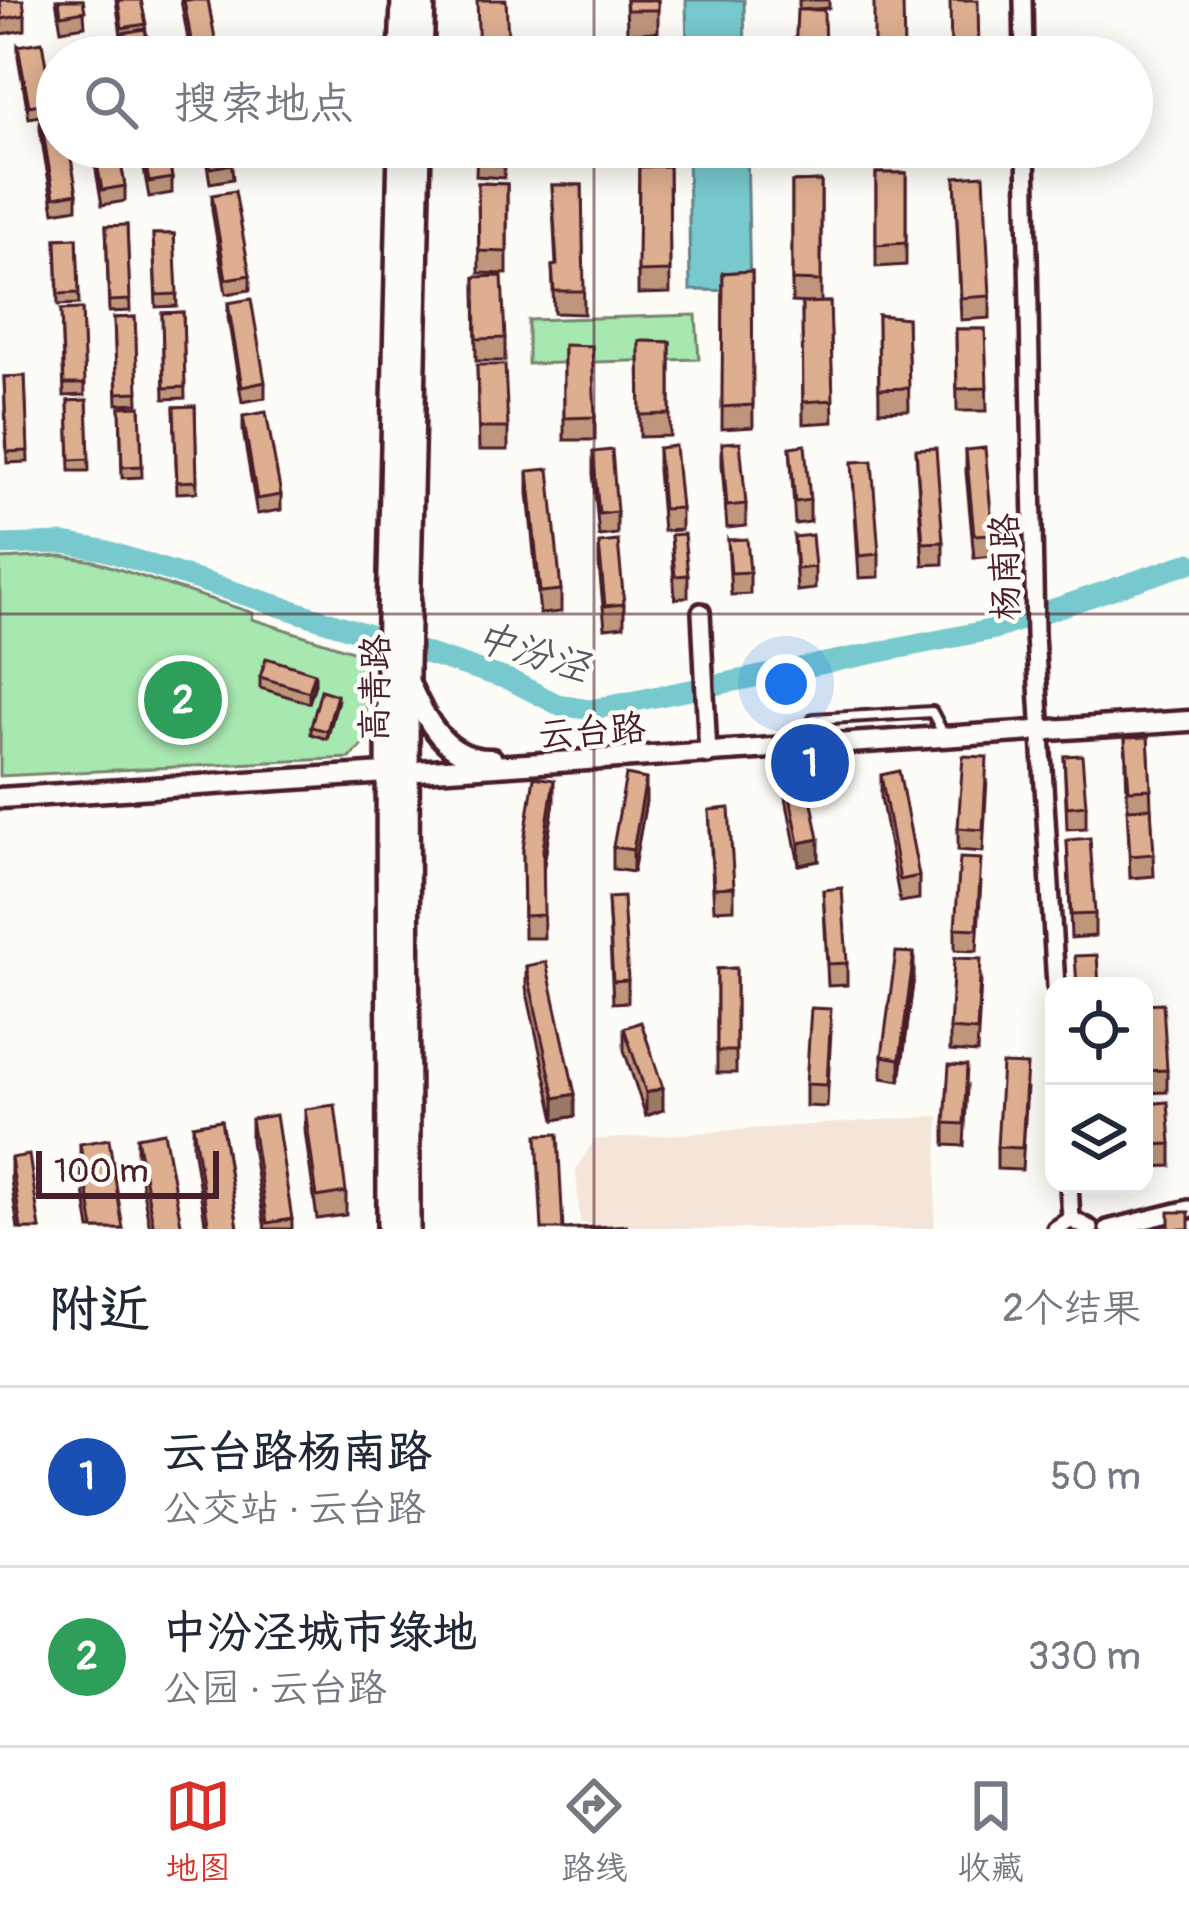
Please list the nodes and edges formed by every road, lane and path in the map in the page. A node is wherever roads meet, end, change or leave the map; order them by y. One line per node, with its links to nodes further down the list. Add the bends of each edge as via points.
1 (403, 0): 4 (main road)
2 (422, 0): 5 (main road)
3 (1023, 0): 6 (street)
4 (402, 36)
5 (421, 36)
6 (1024, 36)
7 (400, 168): 11 (main road, 高青路)
8 (418, 168): 11 (main road, 高青路)
9 (1025, 168): 14 (street, 杨南路)
10 (701, 613): 17 (street)
11 (399, 618): 12 (main road, 高青路)
12 (401, 668): 18 (street, via 429,726 462,755); 19 (main road, 高青路)
13 (1189, 721): 14 (street, 云台路)
14 (1039, 732): 15 (street, 云台路); 21 (street, 杨南路)
15 (946, 738): 16 (street, 云台路); 16 (lane, via 932,712 814,719)
16 (797, 748): 17 (street, 云台路)
17 (708, 754): 18 (street, 云台路)
18 (543, 766): 19 (street, 云台路)
19 (397, 776): 20 (street, 云台路); 25 (main road, 高青路); 26 (main road, 高青路)
20 (0, 798)
21 (1055, 977)
22 (1070, 1193): 24 (street)
23 (1189, 1209): 29 (street)
24 (1072, 1220): 27 (street); 28 (street)
25 (389, 1229)
26 (408, 1229)
27 (1056, 1229)
28 (1090, 1229)
29 (1108, 1229)

